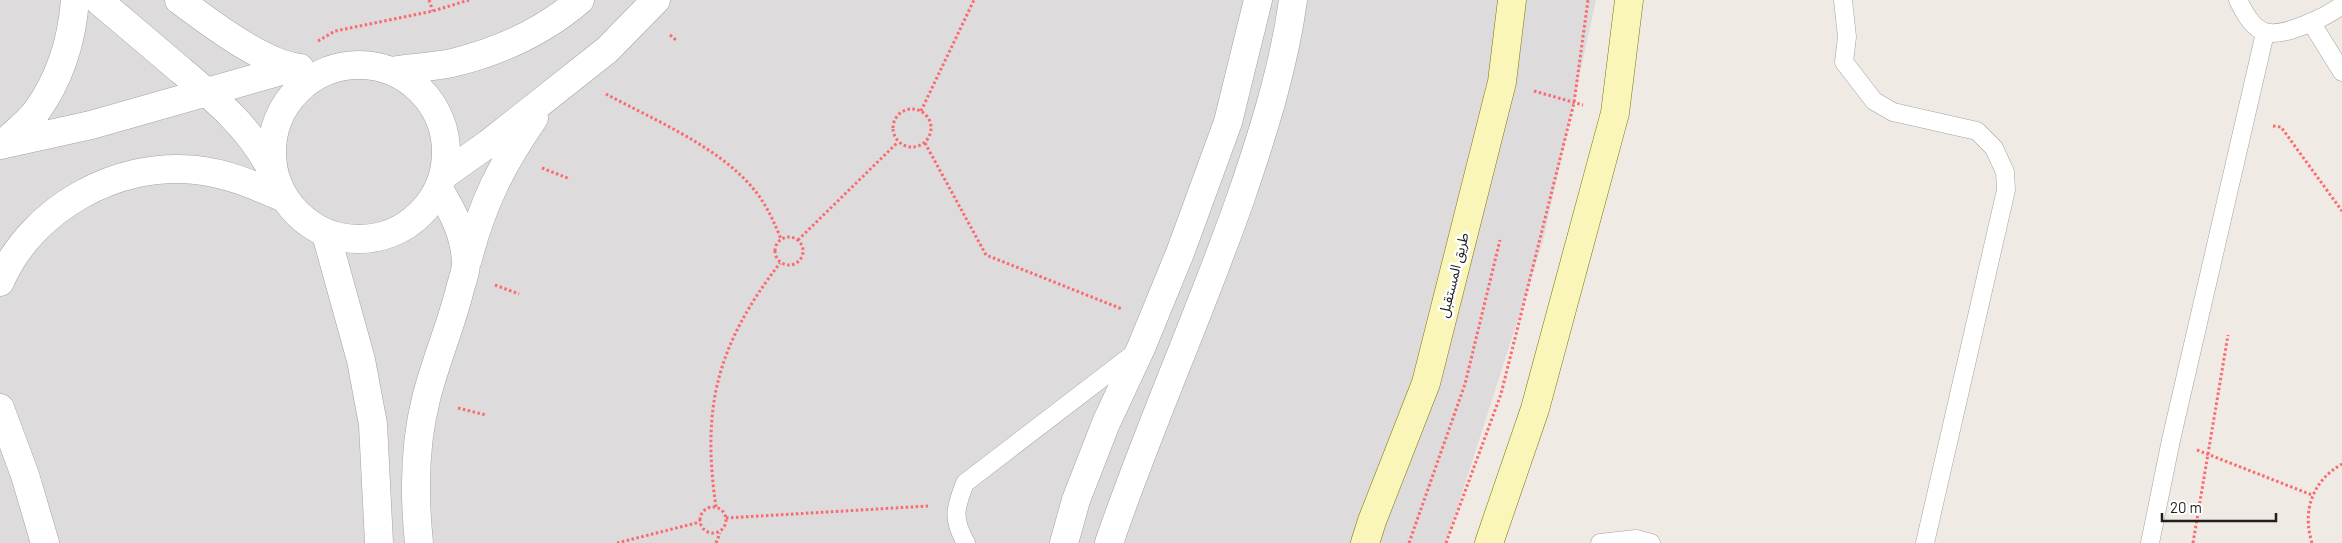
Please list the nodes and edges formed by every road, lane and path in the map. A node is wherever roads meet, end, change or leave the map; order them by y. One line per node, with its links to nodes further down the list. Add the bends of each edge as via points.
1 (75, 0): 35 (street, via 73,28 59,72 35,112)
2 (98, 0): 26 (street)
3 (179, 0): 20 (street, via 231,38)
4 (429, 0): 17 (path)
5 (468, 0): 17 (path)
6 (580, 0): 22 (street, via 563,15 510,44 452,63)
7 (656, 0): 24 (street, via 607,50)
8 (974, 0): 28 (path)
9 (1258, 0): 30 (street)
10 (1293, 0): 32 (street, via 1288,35)
11 (1512, 0): 25 (main road, طريق المستقبل)
12 (1588, 0): 27 (path)
13 (1629, 0): 29 (main road)
14 (1843, 0): 73 (lane, via 1847,37 1844,62 1874,101 1893,112 1977,131 1994,148 2005,172 2006,190)
15 (2238, 0): 19 (lane, via 2249,20)
16 (2342, 5): 18 (lane)
17 (433, 11): 20 (path, via 329,33)
18 (2311, 22): 19 (lane, via 2286,32); 23 (lane)
19 (2266, 32): 51 (lane)
20 (295, 67): 21 (street); 26 (street)
21 (327, 70): 22 (street, via 359,64); 36 (street, via 300,87 281,111 272,141)
22 (391, 71): 37 (street, via 418,87 437,112 446,143)
23 (2342, 72)
24 (568, 80): 37 (street); 42 (path, via 717,155 756,192); 45 (street, via 534,118 509,154 476,226)
25 (1502, 82): 27 (path); 68 (main road, طريق المستقبل, via 1426,383)
26 (207, 92): 35 (street, via 92,125); 36 (street, via 245,128)
27 (1574, 103): 29 (path); 69 (path, via 1501,394)
28 (921, 111): 33 (path, via 907,108 898,114 892,123); 34 (path, via 931,124 930,134)
29 (1615, 113): 70 (main road, via 1535,409)
30 (1228, 122): 32 (street); 47 (street)
31 (2269, 125): 39 (path, via 2281,127)
32 (1262, 137): 67 (street, via 1216,268 1132,476)
33 (898, 142): 34 (path, via 906,147); 43 (path)
34 (924, 143): 47 (path, via 986,255)
35 (1, 145)
36 (273, 172): 38 (street)
37 (442, 182): 41 (street, via 420,216 392,235 358,240); 45 (street, via 463,238)
38 (284, 198): 41 (street, via 302,219); 46 (street, via 240,180 196,170 151,170 107,182 67,202 33,232 6,268)
39 (2340, 206): 40 (path)
40 (2342, 212)
41 (326, 234): 61 (street, via 360,360 373,424)
42 (781, 239): 43 (path, via 790,236); 44 (path, via 775,246)
43 (798, 240): 44 (path, via 802,257 796,264 787,266)
44 (780, 263): 56 (path, via 754,298 733,336 719,377 711,420 710,455)
45 (466, 265): 62 (street, via 426,399 418,444 415,496)
46 (0, 282)
47 (1152, 321): 49 (street)
48 (2229, 328): 52 (path)
49 (1141, 348): 55 (lane, via 965,483); 66 (street, via 1106,423 1076,500)
50 (0, 408): 60 (street, via 25,475)
51 (2171, 440): 52 (path); 74 (lane)
52 (2209, 454): 54 (path); 75 (path)
53 (2342, 464): 54 (path, via 2320,481)
54 (2312, 495): 76 (path, via 2308,528)
55 (956, 505): 57 (path); 65 (lane, via 957,527)
56 (716, 507): 57 (path); 58 (path, via 707,508)
57 (726, 518): 59 (path, via 726,526)
58 (700, 522): 59 (path, via 704,530); 63 (path)
59 (720, 533): 64 (path)
60 (45, 543)
61 (379, 543)
62 (419, 543)
63 (617, 543)
64 (716, 543)
65 (966, 543)
66 (1064, 543)
67 (1109, 543)
68 (1365, 543)
69 (1446, 543)
70 (1489, 543)
71 (1600, 543): 72 (lane, via 1636,539)
72 (1651, 543)
73 (1925, 543)
74 (2150, 543)
75 (2194, 543)
76 (2312, 543)

